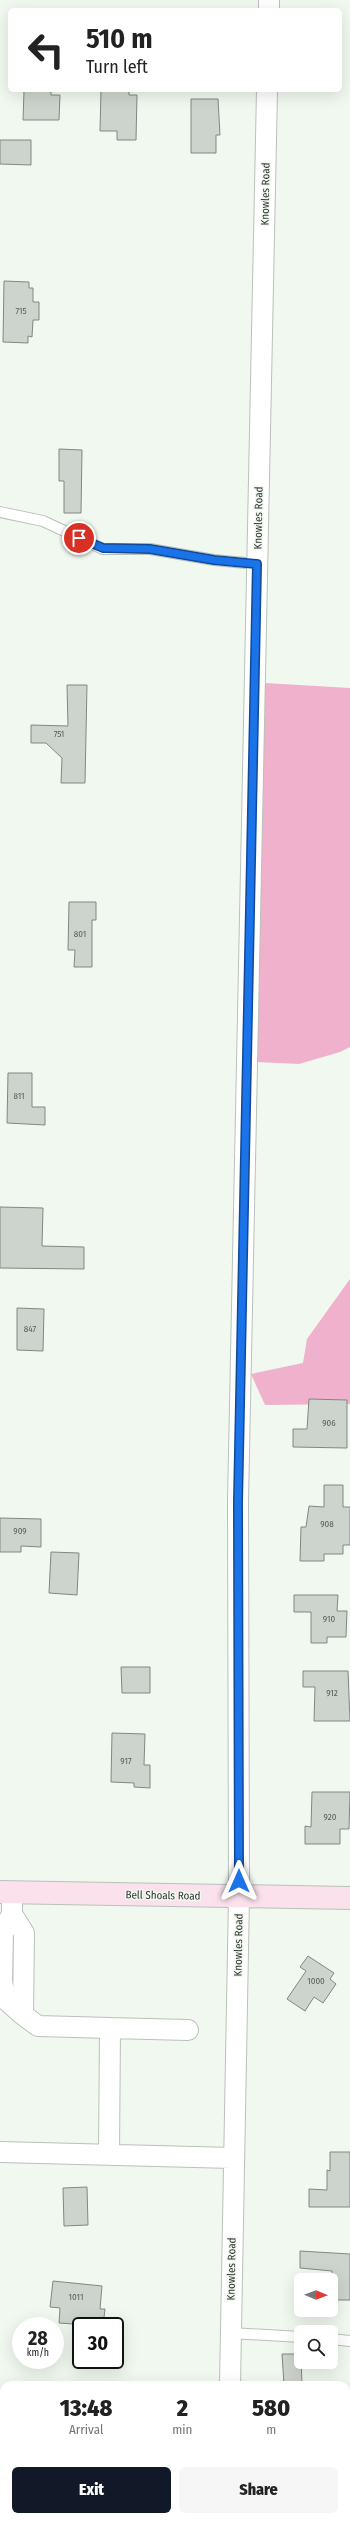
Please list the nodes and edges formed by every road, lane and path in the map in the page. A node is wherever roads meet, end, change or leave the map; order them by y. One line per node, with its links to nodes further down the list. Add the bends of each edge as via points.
1 (267, 92): 3 (street, Knowles Road)
2 (0, 512): 3 (lane, via 43,521 103,548 150,549 214,560)
3 (257, 564): 4 (street, Knowles Road, via 238,1494)
4 (239, 1896): 5 (main road, Bell Shoals Road); 6 (main road, Bell Shoals Road); 14 (street, Knowles Road)
5 (350, 1898)
6 (8, 1900): 7 (street, via 3,1930); 8 (street, via 24,1933)
7 (2, 1973): 8 (street); 9 (street, via 5,1999)
8 (24, 1974): 9 (street)
9 (23, 2015): 10 (street, via 38,2026)
10 (110, 2028): 11 (street); 13 (street)
11 (188, 2030)
12 (0, 2152): 13 (street)
13 (109, 2155): 14 (street)
14 (233, 2158): 15 (street, Knowles Road)
15 (230, 2333): 16 (lane); 19 (street, Knowles Road)
16 (294, 2337)
17 (338, 2340): 18 (lane)
18 (350, 2341)
19 (230, 2381)

